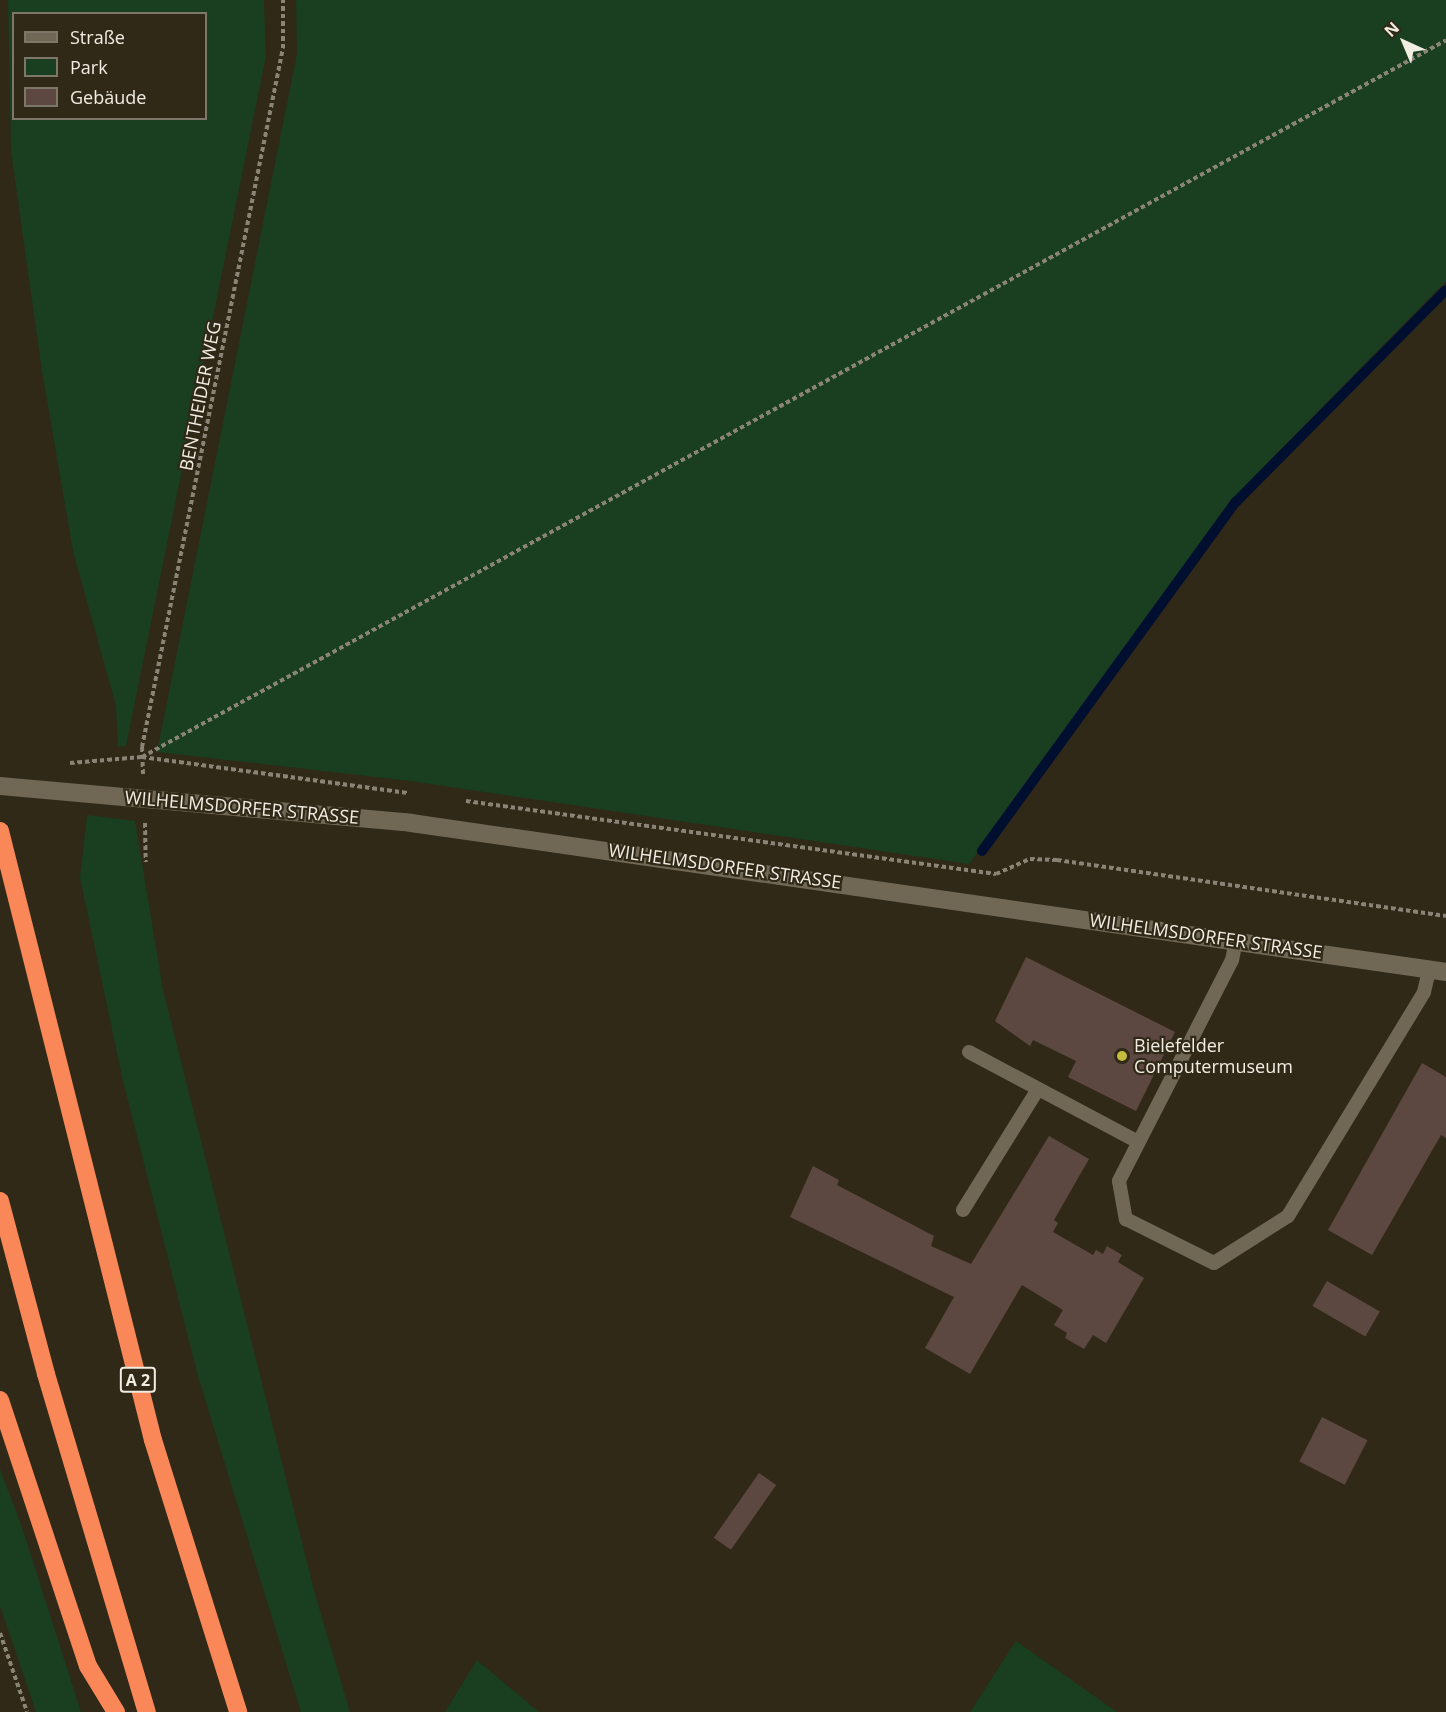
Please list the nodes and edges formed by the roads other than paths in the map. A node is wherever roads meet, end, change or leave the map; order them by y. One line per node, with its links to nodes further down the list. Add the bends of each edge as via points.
1 (0, 786): 3 (street, WILHELMSDORFER STRASSE, via 423,824)
2 (0, 831): 13 (highway, A 2, via 153,1440)
3 (1236, 940): 4 (street, WILHELMSDORFER STRASSE); 7 (lane, via 1232,960)
4 (1438, 971): 7 (lane, via 1288,1216 1214,1263 1126,1219 1119,1181)
5 (969, 1052): 6 (lane)
6 (1038, 1089): 7 (lane); 9 (lane)
7 (1138, 1142)
8 (0, 1201): 12 (highway, via 46,1374)
9 (963, 1210)
10 (0, 1400): 11 (highway, via 88,1666)
11 (116, 1712)
12 (147, 1712)
13 (238, 1712)

